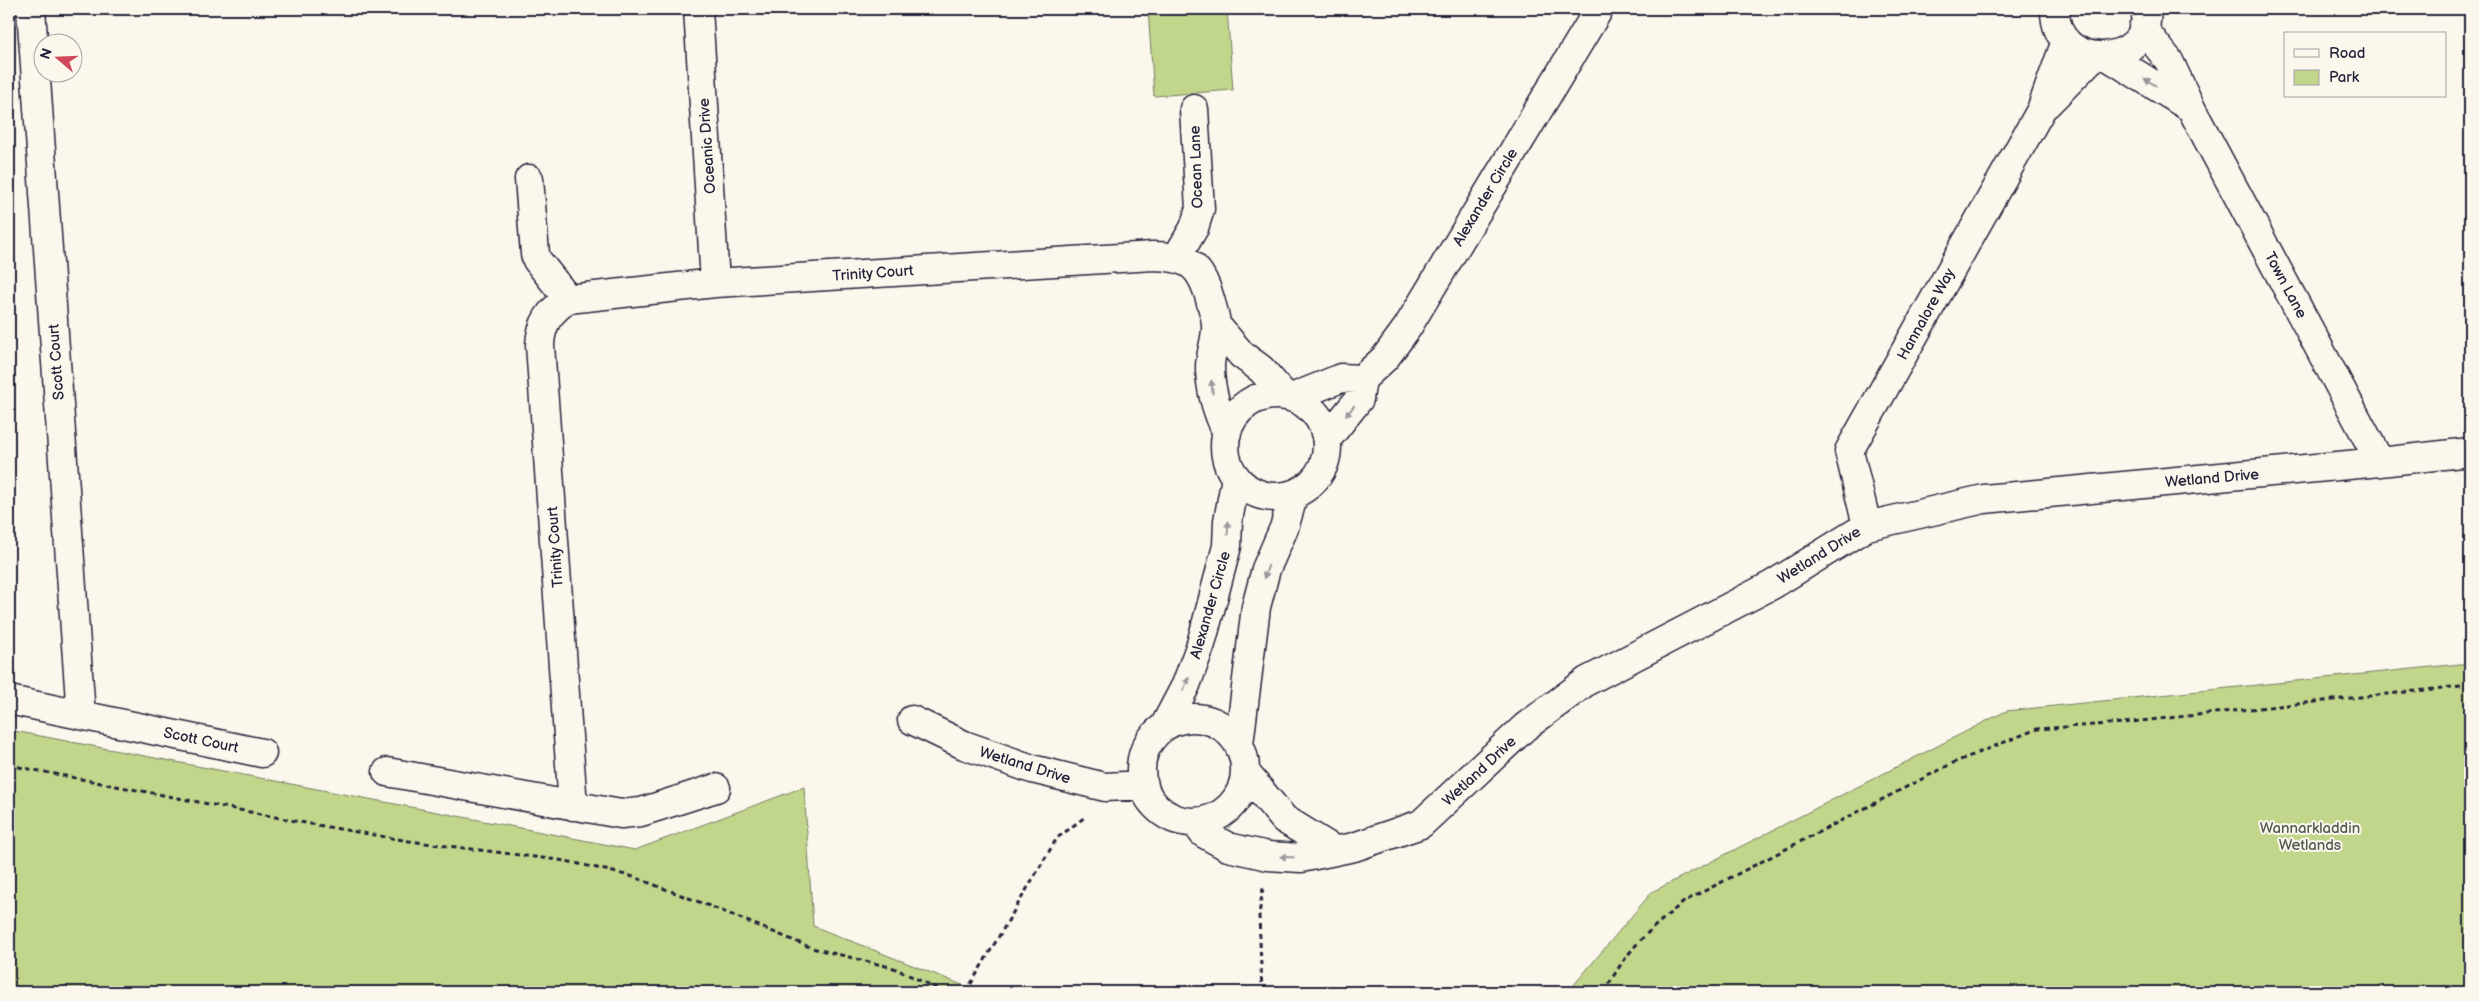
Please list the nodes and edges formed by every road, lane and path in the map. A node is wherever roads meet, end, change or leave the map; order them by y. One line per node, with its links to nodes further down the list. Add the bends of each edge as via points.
1 (30, 9): 27 (street, Scott Court)
2 (698, 9): 13 (street, Oceanic Drive)
3 (1599, 9): 16 (street, Alexander Circle, via 1407,328 1386,358)
4 (2055, 9): 6 (street, via 2058,29)
5 (2145, 18): 7 (street, Hannalore Way, via 2130,46); 8 (street, Town Lane)
6 (2066, 41): 7 (street, via 2078,52); 10 (street, Hannalore Way)
7 (2101, 57): 8 (street, one-way to 7); 10 (street, Hannalore Way)
8 (2192, 108): 21 (street, Town Lane)
9 (1194, 109): 12 (street, Ocean Lane, via 1200,209 1194,228)
10 (2041, 110): 24 (street, Hannalore Way, via 1849,450)
11 (530, 179): 14 (street, via 535,254)
12 (1177, 257): 13 (street, Trinity Court); 15 (street, via 1200,272)
13 (715, 283): 14 (street, Trinity Court)
14 (568, 299): 37 (street, Trinity Court, via 544,322 540,345)
15 (1216, 325): 17 (street, via 1242,354); 18 (street, one-way to 15, via 1214,406 1210,367)
16 (1362, 379): 17 (street, via 1341,378); 19 (street, one-way to 19, via 1359,399)
17 (1289, 396): 18 (street, via 1269,395 1254,399 1232,419); 19 (street, via 1317,414)
18 (1227, 433): 22 (street, via 1226,456)
19 (1327, 439): 23 (street, via 1326,456 1320,472 1309,485)
20 (2470, 452): 21 (street, Wetland Drive)
21 (2380, 462): 24 (street, Wetland Drive, via 1984,499)
22 (1236, 477): 23 (street, via 1245,486 1269,496); 29 (street, Alexander Circle, one-way to 22, via 1186,685 1204,636 1227,546)
23 (1294, 494): 30 (street, one-way to 30, via 1266,570 1256,608)
24 (1867, 526): 40 (street, Wetland Drive, via 1772,585 1587,681 1525,727 1421,824 1354,847)
25 (2470, 685): 45 (path, via 2143,721 2037,729 1953,763 1685,901 1640,941)
26 (9, 700): 27 (street, Scott Court)
27 (81, 714): 31 (street, Scott Court)
28 (912, 720): 35 (street, Wetland Drive, via 964,745 1032,769 1105,787)
29 (1164, 727): 30 (street, via 1179,720 1196,718 1213,722 1228,731); 35 (street, via 1152,738 1144,753 1141,769)
30 (1238, 744): 34 (street)
31 (262, 753)
32 (9, 765): 42 (path, via 321,826 566,861 634,877 812,948 894,968)
33 (387, 772): 37 (street)
34 (1245, 772): 39 (street, via 1242,788 1229,807 1210,820); 40 (street, via 1287,822)
35 (1144, 785): 39 (street, via 1162,812 1178,820)
36 (716, 788): 37 (street, via 632,813)
37 (573, 806)
38 (1089, 816): 43 (path, via 1080,819 1057,838)
39 (1194, 822): 40 (street, Wetland Drive, one-way to 39, via 1301,858 1247,852 1213,840)
40 (1334, 850)
41 (1264, 888): 44 (path, via 1259,915)
42 (944, 992)
43 (966, 992)
44 (1262, 992)
45 (1604, 992)

